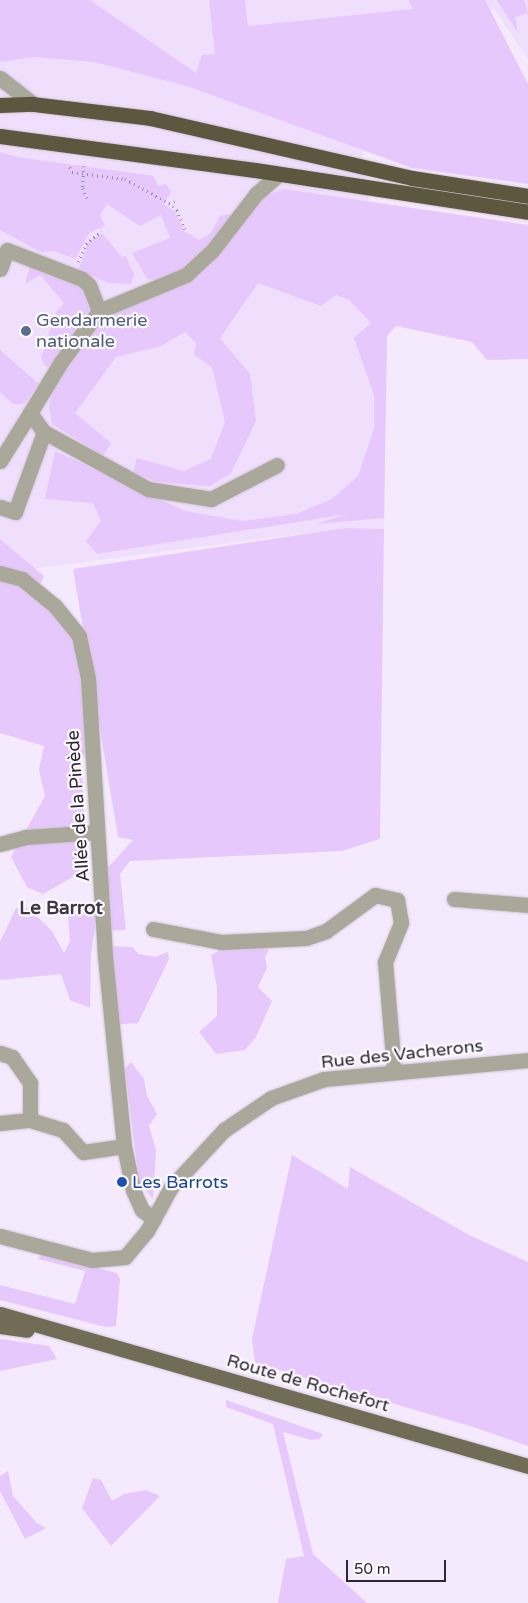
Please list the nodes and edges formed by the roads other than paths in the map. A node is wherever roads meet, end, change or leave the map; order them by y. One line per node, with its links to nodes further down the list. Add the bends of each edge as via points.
1 (0, 78): 2 (street)
2 (33, 104): 3 (highway); 6 (highway, via 150,118 412,178)
3 (0, 105)
4 (0, 136): 5 (highway)
5 (279, 174): 7 (highway); 10 (street, via 256,194 212,252 186,275)
6 (528, 196)
7 (528, 212)
8 (3, 249): 9 (street); 10 (street, via 74,276 89,285)
9 (0, 269)
10 (99, 312): 11 (street, via 61,362)
11 (30, 413): 12 (street); 13 (street)
12 (44, 432): 14 (street, via 148,488 211,499); 15 (street, via 15,512)
13 (0, 461)
14 (277, 464)
15 (0, 507)
16 (0, 573): 17 (street, Allée de la Pinède, via 22,579 55,606 79,636 88,678)
17 (97, 832): 18 (street, via 26,837); 27 (street, Allée de la Pinède)
18 (0, 844)
19 (454, 899): 20 (street)
20 (528, 905)
21 (153, 929): 24 (street, via 221,942 306,938 326,931 375,894 397,900 400,923 385,962)
22 (0, 1053): 25 (street, via 12,1058 30,1083)
23 (528, 1060): 24 (street, Rue des Vacherons)
24 (394, 1070): 28 (street, Rue des Vacherons, via 324,1079 271,1098 224,1130 171,1187)
25 (30, 1120): 26 (street); 27 (street, via 63,1130 83,1152)
26 (0, 1123)
27 (124, 1146): 28 (street, Allée de la Pinède, via 133,1190 142,1210)
28 (154, 1219): 29 (street, Rue des Vacherons, via 125,1257 92,1260)
29 (0, 1236)
30 (0, 1314): 32 (main road, Route de Rochefort)
31 (0, 1326): 32 (main road, Route de Rochefort)
32 (78, 1337): 33 (main road, Route de Rochefort)
33 (528, 1466)

